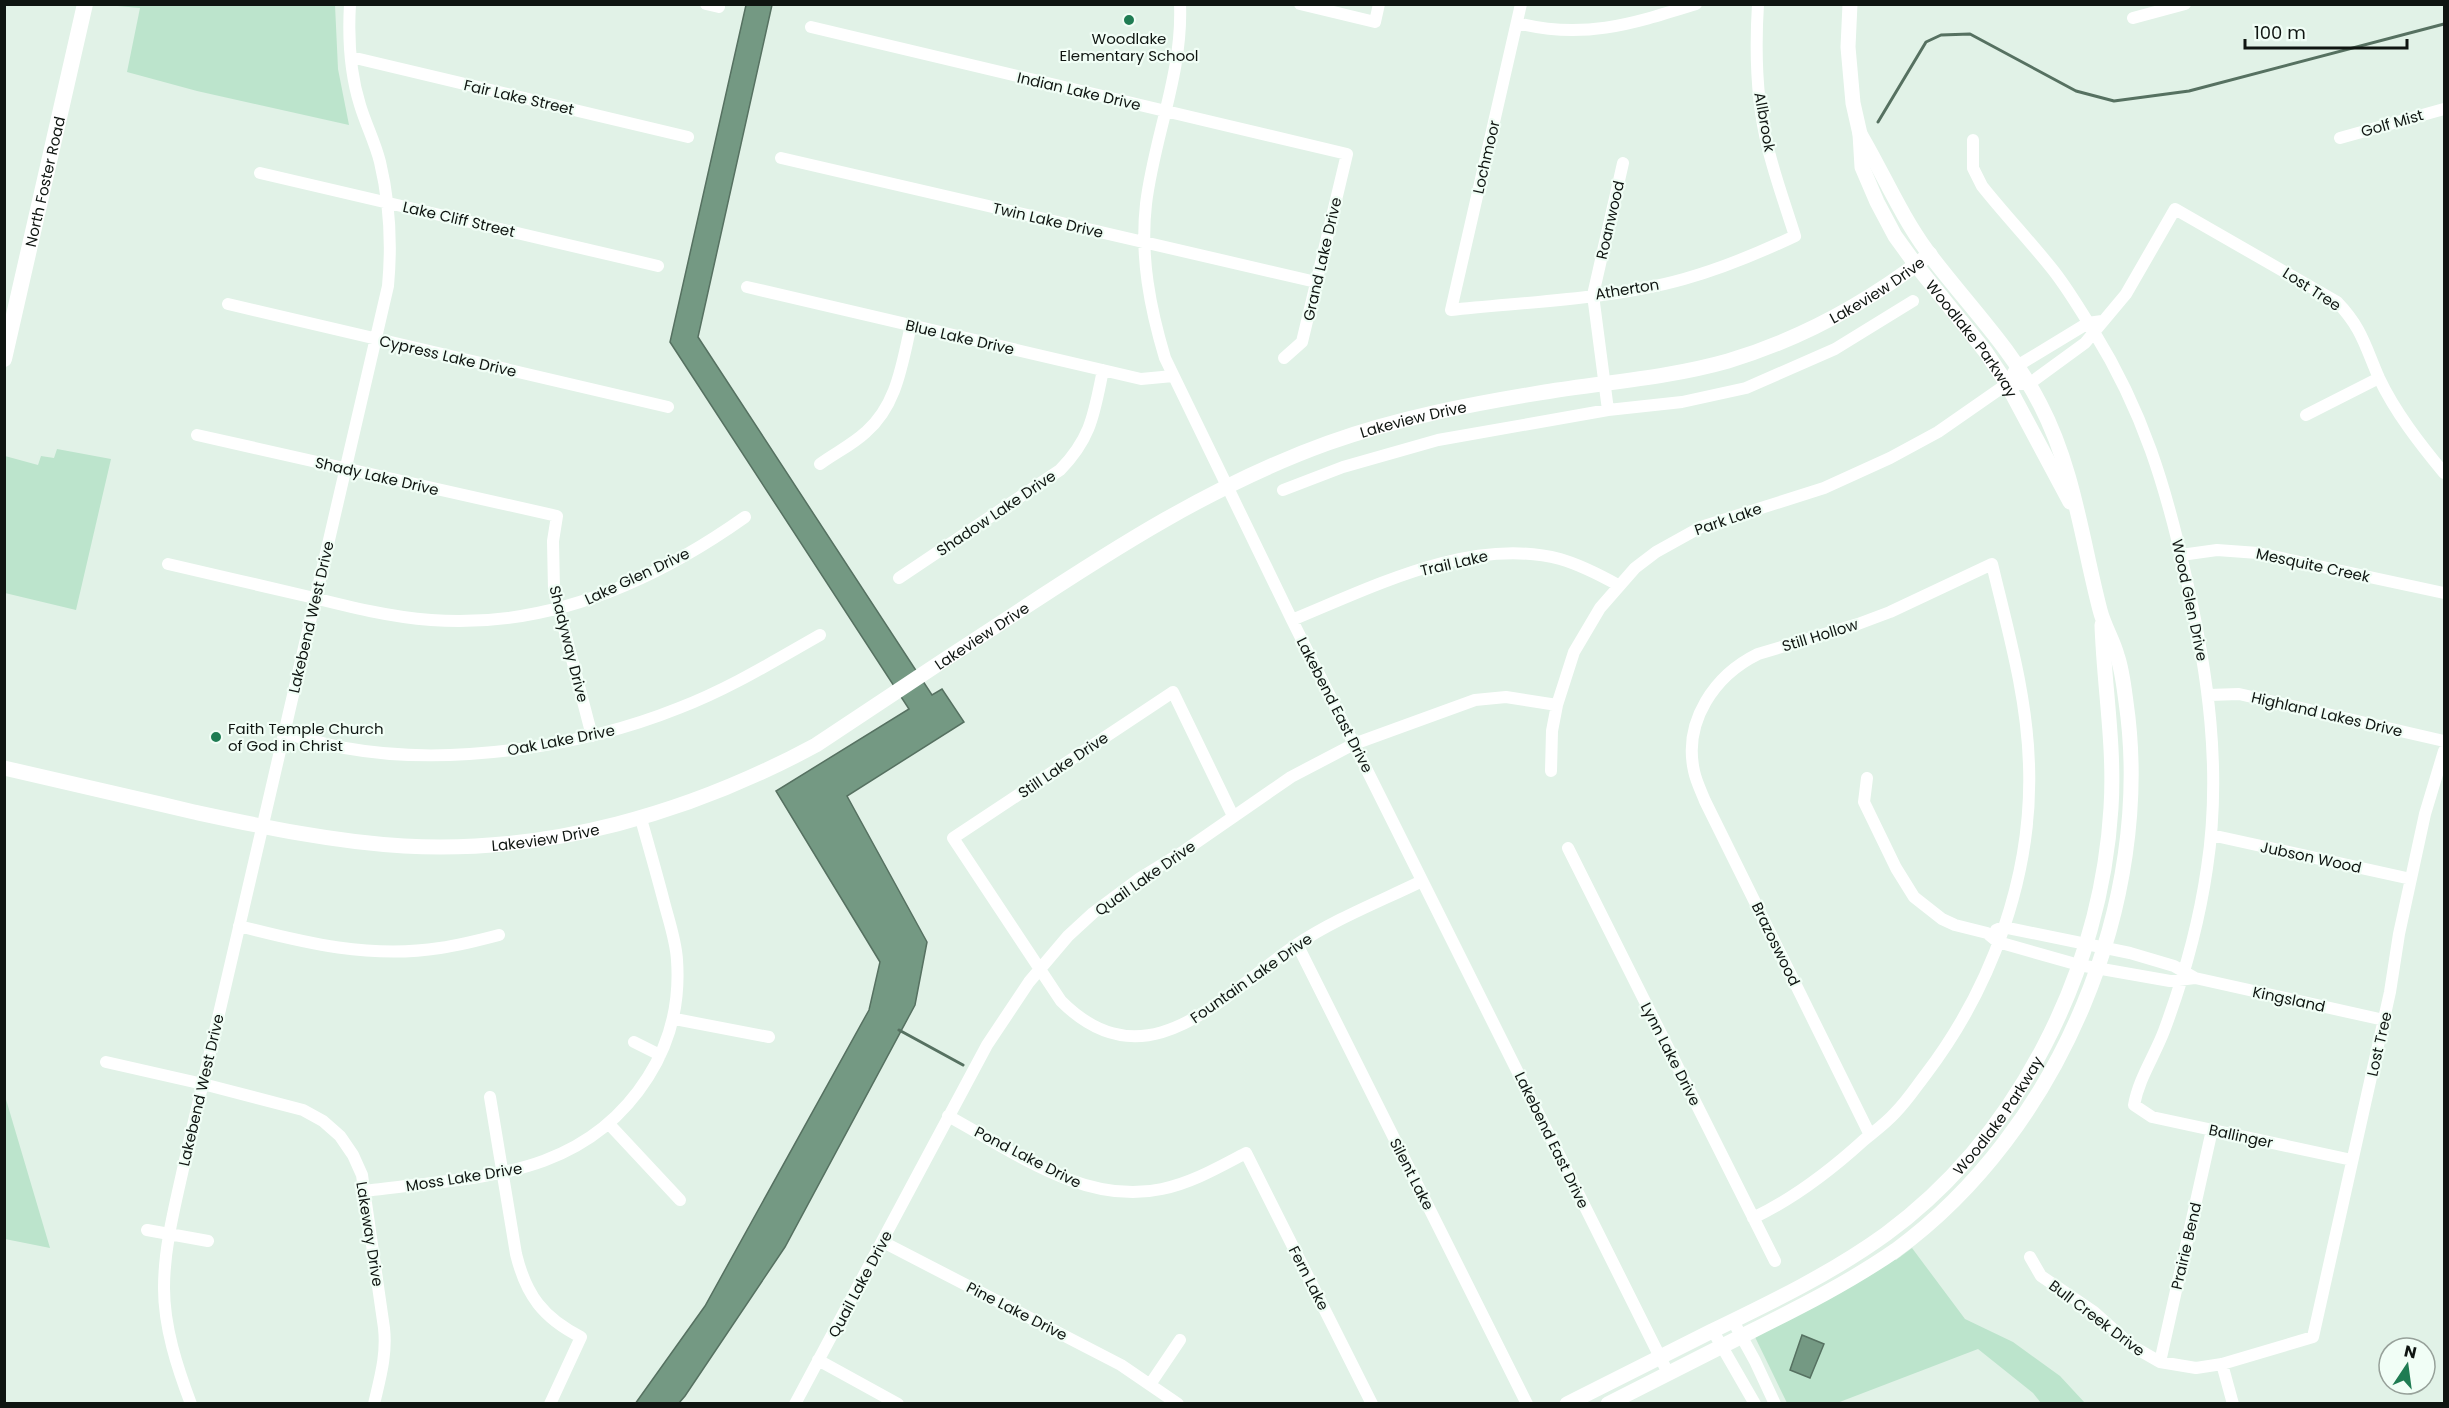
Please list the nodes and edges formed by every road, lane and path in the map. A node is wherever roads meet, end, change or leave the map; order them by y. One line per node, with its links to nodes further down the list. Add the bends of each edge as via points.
1 (85, 4): 41 (main road, North Foster Road)
2 (350, 4): 14 (street, Lakebend West Drive)
3 (1180, 4): 16 (street, Lakebend East Drive, via 1178,51)
4 (1300, 4): 5 (street, via 1375,22)
5 (1379, 4)
6 (1521, 4): 12 (street, Lochmoor)
7 (1696, 4): 12 (street, via 1599,30 1553,30)
8 (1758, 4): 26 (street, Allbrook, via 1756,66 1760,106 1767,147)
9 (1850, 4): 17 (street, Woodlake Parkway, via 1849,74)
10 (2185, 4): 11 (street)
11 (2133, 18)
12 (1517, 23): 36 (street, Lochmoor)
13 (811, 27): 16 (street, Indian Lake Drive)
14 (351, 57): 18 (street, Fair Lake Street); 25 (street, Lakebend West Drive, via 360,105 380,160)
15 (2445, 109): 19 (street, Golf Mist)
16 (1166, 111): 21 (street, Indian Lake Drive); 27 (street, Lakebend East Drive, via 1146,203)
17 (1860, 134): 28 (street, Woodlake Parkway); 30 (street, Woodlake Parkway, via 1862,167 1895,236)
18 (688, 137)
19 (2340, 138)
20 (1973, 140): 38 (street, Wood Glen Drive, via 1973,168 1982,186 2054,271)
21 (1347, 154): 31 (street, Grand Lake Drive)
22 (781, 158): 27 (street, Twin Lake Drive)
23 (1623, 164): 33 (street, Roanwood)
24 (260, 173): 25 (street, Lake Cliff Street)
25 (388, 203): 29 (street, Lake Cliff Street); 39 (street, Lakebend West Drive, via 391,256)
26 (1796, 236): 33 (street, Atherton, via 1738,262 1682,280)
27 (1144, 242): 31 (street, Twin Lake Drive); 46 (street, Lakebend East Drive, via 1154,321)
28 (1930, 255): 30 (street, Lakeview Drive); 44 (street, Woodlake Parkway, via 2000,339)
29 (658, 266)
30 (1916, 266): 48 (street, Lakeview Drive, via 1867,299 1794,338 1728,361); 49 (street, Woodlake Parkway)
31 (1316, 282): 42 (street, Grand Lake Drive, via 1302,342)
32 (747, 287): 37 (street, Blue Lake Drive)
33 (1593, 295): 36 (street, Atherton); 48 (street, Roanwood)
34 (1913, 301): 52 (street, via 1835,349 1746,388 1682,402)
35 (228, 304): 39 (street, Cypress Lake Drive)
36 (1451, 310)
37 (911, 325): 45 (street, Blue Lake Drive); 55 (street, via 899,379 884,412 860,438)
38 (2091, 327): 40 (street); 43 (street, via 2085,343); 47 (street, Lost Tree, via 2102,321 2126,294 2175,209 2337,302 2362,334); 63 (street, Wood Glen Drive, via 2151,449)
39 (375, 339): 51 (street, Cypress Lake Drive); 56 (street, Lakebend West Drive)
40 (2050, 346): 43 (street); 44 (street)
41 (4, 358)
42 (1284, 358)
43 (2060, 359): 50 (street)
44 (2017, 366): 49 (street, Park Lake); 50 (street, Woodlake Parkway)
45 (1103, 370): 46 (street, Blue Lake Drive, via 1141,379); 65 (street, Shadow Lake Drive, via 1087,435 1060,470)
46 (1173, 376): 58 (street, Lakebend East Drive)
47 (2379, 378): 53 (street); 57 (street, Lost Tree, via 2414,434)
48 (1605, 384): 52 (street, Roanwood); 58 (street, Lakeview Drive, via 1437,411 1324,445)
49 (2007, 384): 50 (street); 60 (street, Woodlake Parkway); 66 (street, Park Lake, via 1938,432 1890,458 1824,488 1725,517 1677,538)
50 (2029, 384): 60 (street, Woodlake Parkway, via 2069,473)
51 (668, 407)
52 (1608, 410): 59 (street, via 1438,440 1343,467)
53 (2306, 415)
54 (197, 435): 56 (street, Shady Lake Drive)
55 (820, 464)
56 (345, 470): 61 (street, Shady Lake Drive); 68 (street, Lakebend West Drive)
57 (2445, 473)
58 (1227, 486): 71 (street, Lakebend East Drive); 85 (street, Lakeview Drive, via 1104,555 816,744 710,796)
59 (1283, 490)
60 (2076, 513): 70 (street, Woodlake Parkway)
61 (557, 516): 69 (street, Shadyway Drive, via 552,571)
62 (745, 517): 69 (street, Lake Glen Drive, via 672,563 592,600)
63 (2181, 555): 67 (street, Mesquite Creek, via 2217,550 2258,553); 73 (street, Wood Glen Drive)
64 (168, 564): 68 (street, Lake Glen Drive)
65 (899, 578)
66 (1618, 585): 71 (street, Trail Lake, via 1560,559 1521,553 1478,555 1391,580); 74 (street, Park Lake, via 1578,645)
67 (2445, 593)
68 (315, 599): 69 (street, Lake Glen Drive, via 386,615 432,620 506,619); 75 (street, Lakebend West Drive)
69 (559, 609): 76 (street, Shadyway Drive)
70 (2101, 616): 98 (street, Woodlake Parkway, via 2112,757 2111,808 2097,907); 100 (street, Woodlake Parkway, via 2118,656 2130,757 2124,858)
71 (1292, 620): 78 (street, Lakebend East Drive)
72 (820, 635): 76 (street, Oak Lake Drive, via 679,709)
73 (2209, 695): 77 (street, Highland Lakes Drive, via 2239,694); 87 (street, Wood Glen Drive)
74 (1557, 705): 78 (street, Quail Lake Drive, via 1506,697 1474,700); 82 (street, Park Lake)
75 (283, 733): 76 (street, Oak Lake Drive, via 346,748 426,754 507,751); 86 (street, Lakebend West Drive)
76 (592, 736)
77 (2445, 741)
78 (1354, 744): 84 (street, Quail Lake Drive, via 1291,777); 91 (street, Lakebend East Drive)
79 (1692, 749): 93 (street, Still Hollow, via 1696,724 1714,687 1743,661 1890,612 1992,564 2021,685 2029,768 2024,839 2014,895); 120 (street, Brazoswood, via 1694,772 1705,801)
80 (2445, 751): 90 (street, Lost Tree, via 2425,814)
81 (4, 768): 86 (street, Lakeview Drive)
82 (1551, 771)
83 (1867, 778): 94 (street, via 1864,802 1914,897 1942,919)
84 (1233, 816): 88 (street, Still Lake Drive, via 1173,692); 105 (street, Quail Lake Drive, via 1094,913)
85 (641, 819): 86 (street, Lakeview Drive, via 531,841 451,847 370,843); 108 (street, Moss Lake Drive, via 677,957)
86 (262, 827): 92 (street, Lakebend West Drive)
87 (2211, 835): 90 (street, Jubson Wood); 107 (street, Wood Glen Drive, via 2201,902)
88 (953, 838): 105 (street, Fountain Lake Drive)
89 (1568, 848): 126 (street, Lynn Lake Drive)
90 (2411, 879): 109 (street, Lost Tree)
91 (1422, 881): 99 (street, Fountain Lake Drive); 139 (street, Lakebend East Drive)
92 (238, 926): 95 (street, via 310,944 369,952 441,948); 114 (street, Lakebend West Drive)
93 (2003, 927): 94 (street); 96 (street, Kingsland); 97 (street)
94 (1987, 933): 97 (street)
95 (499, 935)
96 (2045, 936): 98 (street, Kingsland); 101 (street)
97 (1998, 942): 101 (street, Kingsland); 120 (street, via 1981,986 1947,1047 1895,1114)
98 (2085, 943): 100 (street, Kingsland); 103 (street, Woodlake Parkway)
99 (1297, 944): 105 (street, Fountain Lake Drive, via 1194,1019 1174,1030 1144,1037 1112,1034 1084,1021 1061,1001); 154 (street, Silent Lake)
100 (2104, 947): 102 (street, Kingsland); 104 (street, Woodlake Parkway)
101 (2040, 954): 103 (street, Kingsland)
102 (2140, 957): 106 (street); 107 (street, Kingsland)
103 (2079, 965): 104 (street, Kingsland); 133 (street, Woodlake Parkway, via 2070,992 2033,1066 2010,1103 1958,1168 1886,1234 1785,1296)
104 (2097, 968): 106 (street, Kingsland); 135 (street, Woodlake Parkway, via 2070,1035 2048,1076 2019,1122 1971,1180 1897,1249 1844,1283)
105 (1039, 969): 117 (street, Quail Lake Drive, via 997,1028)
106 (2136, 975): 107 (street, Kingsland, via 2170,981)
107 (2182, 975): 109 (street, Kingsland); 116 (street, Wood Glen Drive, via 2163,1034 2137,1087)
108 (675, 1019): 110 (street); 112 (street, Moss Lake Drive)
109 (2384, 1020): 122 (street, Lost Tree)
110 (769, 1037)
111 (634, 1042): 112 (street)
112 (660, 1055): 118 (street, Moss Lake Drive, via 626,1109)
113 (106, 1062): 114 (street, Lakeway Drive)
114 (203, 1084): 124 (street, Lakeway Drive, via 293,1106 323,1121 353,1155); 128 (street, Lakebend West Drive)
115 (490, 1097): 123 (street)
116 (2134, 1105): 119 (street, Ballinger, via 2152,1117)
117 (948, 1116): 121 (street, Pond Lake Drive, via 1063,1178 1110,1191 1162,1189 1188,1182); 130 (street, Quail Lake Drive)
118 (609, 1124): 123 (street, Moss Lake Drive, via 551,1160); 125 (street)
119 (2212, 1130): 122 (street, Ballinger); 141 (street, Prairie Bend)
120 (1870, 1135): 126 (street, via 1814,1182)
121 (1246, 1153): 153 (street, Fern Lake)
122 (2352, 1160): 136 (street, Lost Tree)
123 (501, 1173): 124 (street, Moss Lake Drive); 149 (street, via 516,1254 530,1292 544,1312 581,1337)
124 (365, 1191): 148 (street, Lakeway Drive, via 386,1346)
125 (680, 1200)
126 (1753, 1218): 132 (street, Lynn Lake Drive)
127 (147, 1230): 128 (street)
128 (170, 1233): 129 (street); 147 (street, Lakebend West Drive, via 164,1289 167,1316 178,1368)
129 (208, 1241)
130 (883, 1242): 140 (street, Quail Lake Drive); 146 (street, Pine Lake Drive)
131 (2030, 1257): 141 (street, Bull Creek Drive, via 2041,1276 2094,1312 2132,1346)
132 (1775, 1261)
133 (1733, 1321): 134 (street, Woodlake Parkway); 135 (street)
134 (1713, 1331): 138 (street); 139 (street, Woodlake Parkway)
135 (1741, 1336): 138 (street, Woodlake Parkway); 143 (street)
136 (2313, 1337): 142 (street, Bull Creek Drive)
137 (1180, 1340): 146 (street)
138 (1722, 1346): 144 (street, Woodlake Parkway); 145 (street)
139 (1659, 1357): 144 (street, Lakebend East Drive); 155 (street, Woodlake Parkway)
140 (818, 1360): 150 (street, Quail Lake Drive); 151 (street)
141 (2160, 1362): 142 (street, Bull Creek Drive, via 2196,1368)
142 (2222, 1364): 159 (street)
143 (1759, 1369): 145 (street); 158 (street)
144 (1668, 1373): 156 (street, Woodlake Parkway)
145 (1740, 1378): 157 (street)
146 (1150, 1383): 152 (street, Pine Lake Drive)
147 (191, 1404)
148 (374, 1404)
149 (550, 1404)
150 (795, 1404)
151 (898, 1404)
152 (1178, 1404)
153 (1372, 1404)
154 (1527, 1404)
155 (1568, 1404)
156 (1608, 1404)
157 (1755, 1404)
158 (1775, 1404)
159 (2233, 1404)

